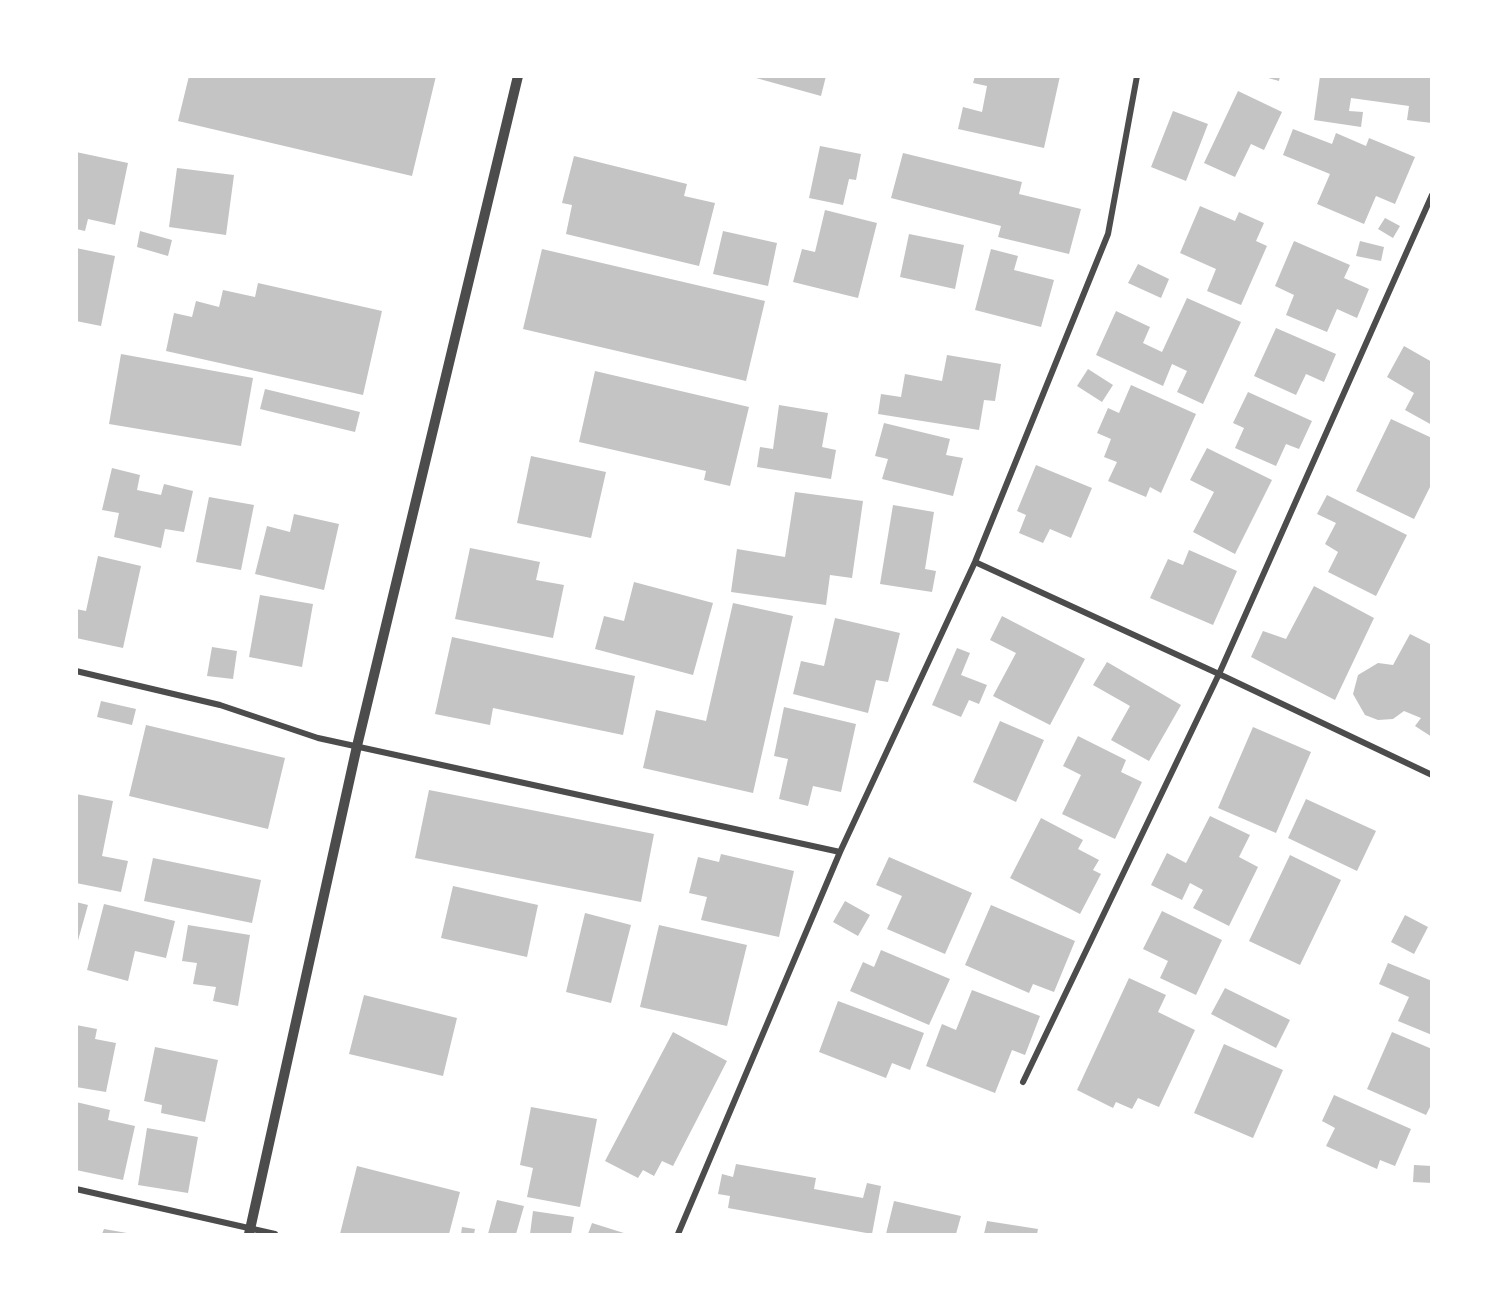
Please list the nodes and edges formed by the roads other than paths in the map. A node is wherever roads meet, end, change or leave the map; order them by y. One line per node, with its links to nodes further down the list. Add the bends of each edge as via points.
1 (518, 76): 7 (street)
2 (1137, 76): 4 (street, via 1108,234)
3 (1431, 195): 6 (street)
4 (975, 562): 6 (street); 9 (street)
5 (76, 671): 7 (street, via 220,705)
6 (1220, 674): 8 (street); 10 (street)
7 (357, 747): 9 (street); 12 (street)
8 (1431, 775)
9 (840, 852): 14 (street)
10 (1023, 1083)
11 (76, 1189): 12 (street)
12 (250, 1231): 13 (street)
13 (275, 1234)
14 (678, 1234)

